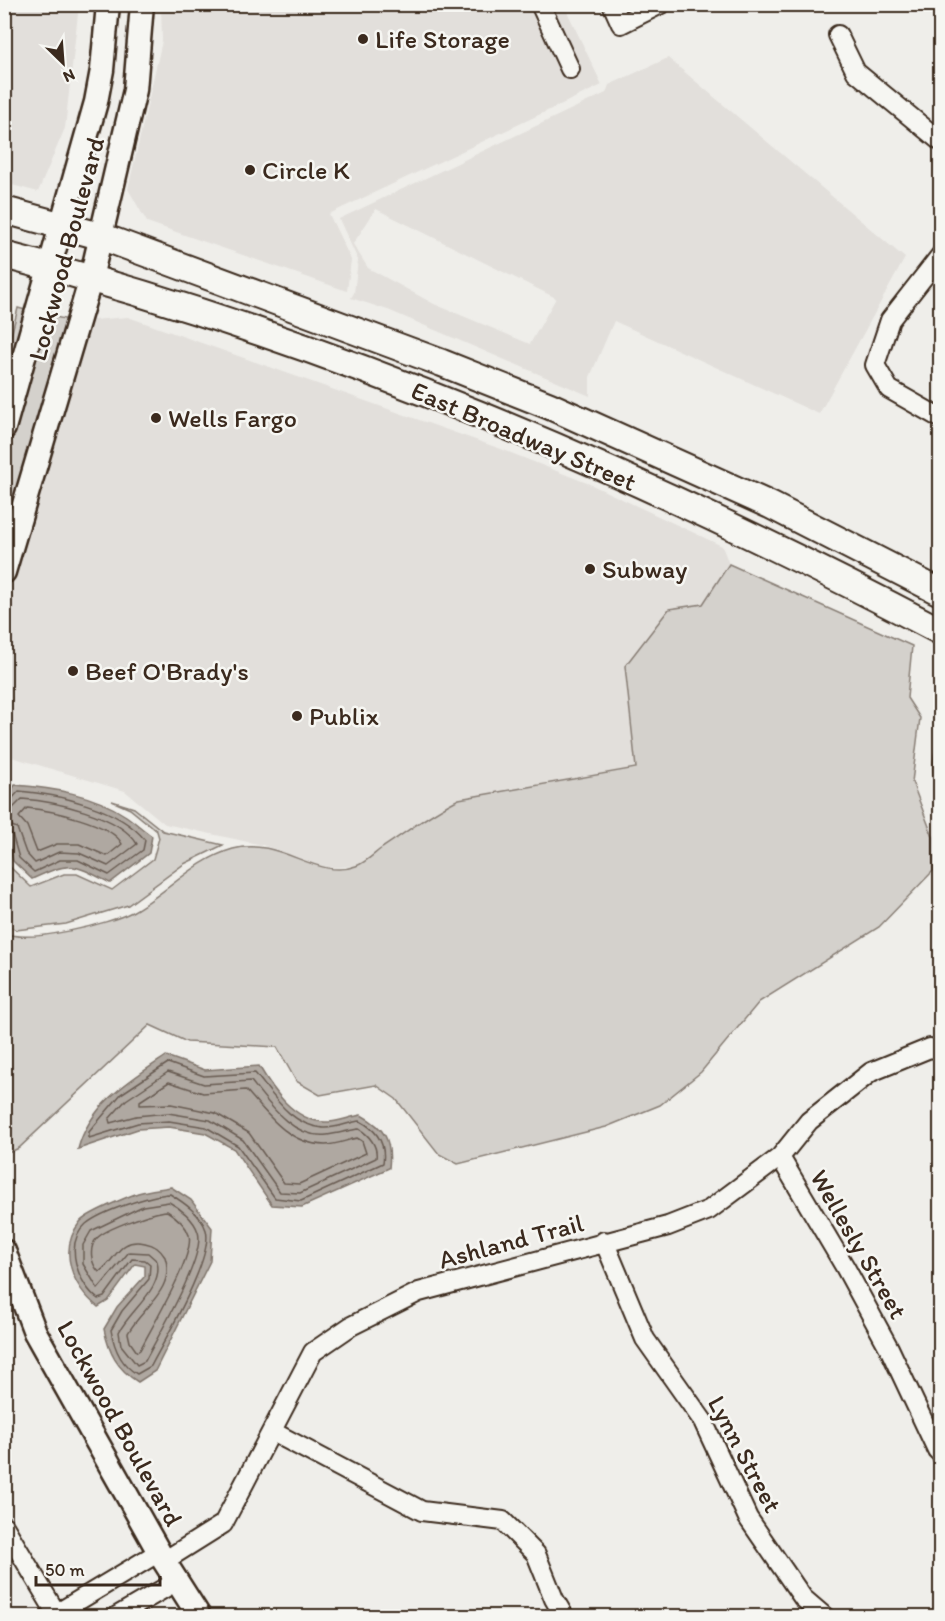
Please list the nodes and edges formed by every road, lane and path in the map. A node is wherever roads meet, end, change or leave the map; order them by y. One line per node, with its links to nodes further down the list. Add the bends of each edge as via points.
1 (108, 4): 10 (street, Lockwood Boulevard, via 96,102)
2 (142, 4): 11 (street, Lockwood Boulevard, via 135,90)
3 (540, 4): 7 (street)
4 (612, 4): 5 (street, via 621,24)
5 (661, 4)
6 (838, 35): 8 (street, via 856,72)
7 (570, 69)
8 (940, 141)
9 (4, 210): 10 (main road, East Broadway Street)
10 (62, 224): 11 (main road, East Broadway Street); 14 (street, Lockwood Boulevard)
11 (100, 236): 15 (street, Lockwood Boulevard); 16 (main road, East Broadway Street)
12 (4, 255): 14 (main road, East Broadway Street)
13 (940, 256): 17 (street, via 890,320 875,365 889,388)
14 (51, 267): 15 (main road, East Broadway Street); 18 (street, Lockwood Boulevard)
15 (91, 278): 19 (main road, East Broadway Street, via 257,331); 20 (street, Lockwood Boulevard)
16 (550, 406): 19 (main road); 21 (main road, East Broadway Street, via 770,505)
17 (940, 418)
18 (4, 428)
19 (537, 438): 22 (main road, East Broadway Street, via 783,551)
20 (4, 572)
21 (940, 592)
22 (940, 631)
23 (940, 1050): 24 (street, Ashland Trail, via 930,1048 871,1072 809,1120)
24 (780, 1157): 25 (street, Ashland Trail, via 709,1210 668,1226); 28 (street, Wellesly Street, via 845,1267)
25 (604, 1241): 27 (street, Ashland Trail, via 419,1292 351,1326 313,1352); 36 (street, Lynn Street, via 645,1339 703,1421 748,1518 803,1598)
26 (4, 1251): 30 (street, Lockwood Boulevard, via 35,1332)
27 (273, 1432): 30 (street, Ashland Trail, via 223,1524); 35 (street, via 422,1511 503,1521 536,1554)
28 (940, 1454)
29 (4, 1526): 32 (street)
30 (161, 1556): 31 (street, Lockwood Boulevard); 32 (street, Ashland Trail)
31 (177, 1581): 33 (street); 34 (street, Lockwood Boulevard)
32 (57, 1615)
33 (117, 1617)
34 (199, 1617)
35 (564, 1617)
36 (824, 1617)

